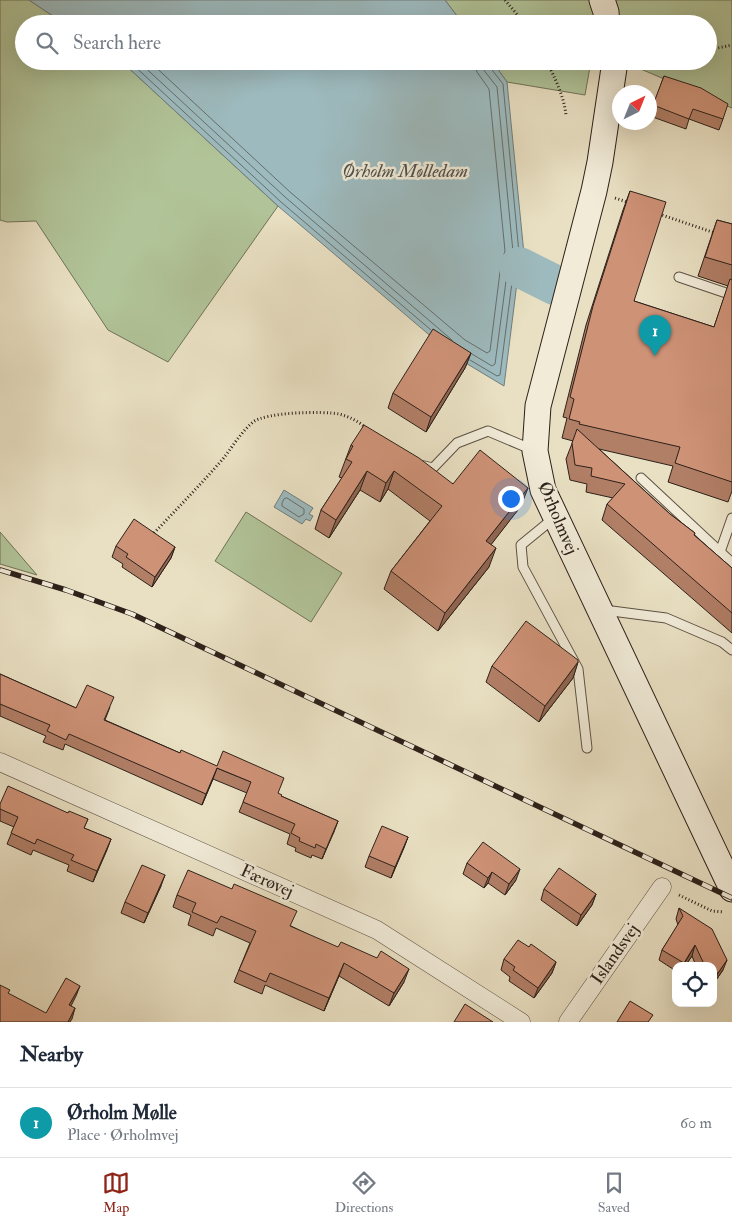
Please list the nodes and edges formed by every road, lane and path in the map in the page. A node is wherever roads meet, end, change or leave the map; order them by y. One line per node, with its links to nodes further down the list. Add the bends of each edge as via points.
1 (505, 0): 3 (path)
2 (602, 0): 4 (street)
3 (518, 15)
4 (606, 15)
5 (732, 44): 6 (path)
6 (717, 48)
7 (551, 70): 9 (path)
8 (614, 70): 10 (street, Ørholmvej)
9 (566, 115)
10 (594, 191): 11 (path); 17 (street, Ørholmvej, via 538,406)
11 (631, 204)
12 (658, 213): 13 (path)
13 (723, 236)
14 (679, 277): 15 (lane)
15 (732, 295)
16 (369, 430): 22 (path, via 355,419 329,412 273,415 254,421 198,488)
17 (535, 451): 18 (lane, via 488,431 457,443 433,468); 20 (street, Ørholmvej, via 543,490)
18 (411, 460)
19 (641, 478): 23 (lane)
20 (556, 516): 25 (street, Ørholmvej); 27 (lane, via 521,546 522,567 578,669)
21 (732, 518): 23 (lane)
22 (154, 533)
23 (720, 552): 24 (lane)
24 (732, 563)
25 (599, 609): 26 (lane, via 666,618 722,642); 30 (street, Ørholmvej)
26 (732, 650)
27 (587, 748)
28 (0, 762): 32 (street, Færøvej, via 377,930)
29 (662, 887): 31 (path); 33 (street, Islandsvej)
30 (731, 887)
31 (712, 911)
32 (521, 1022)
33 (568, 1022)

